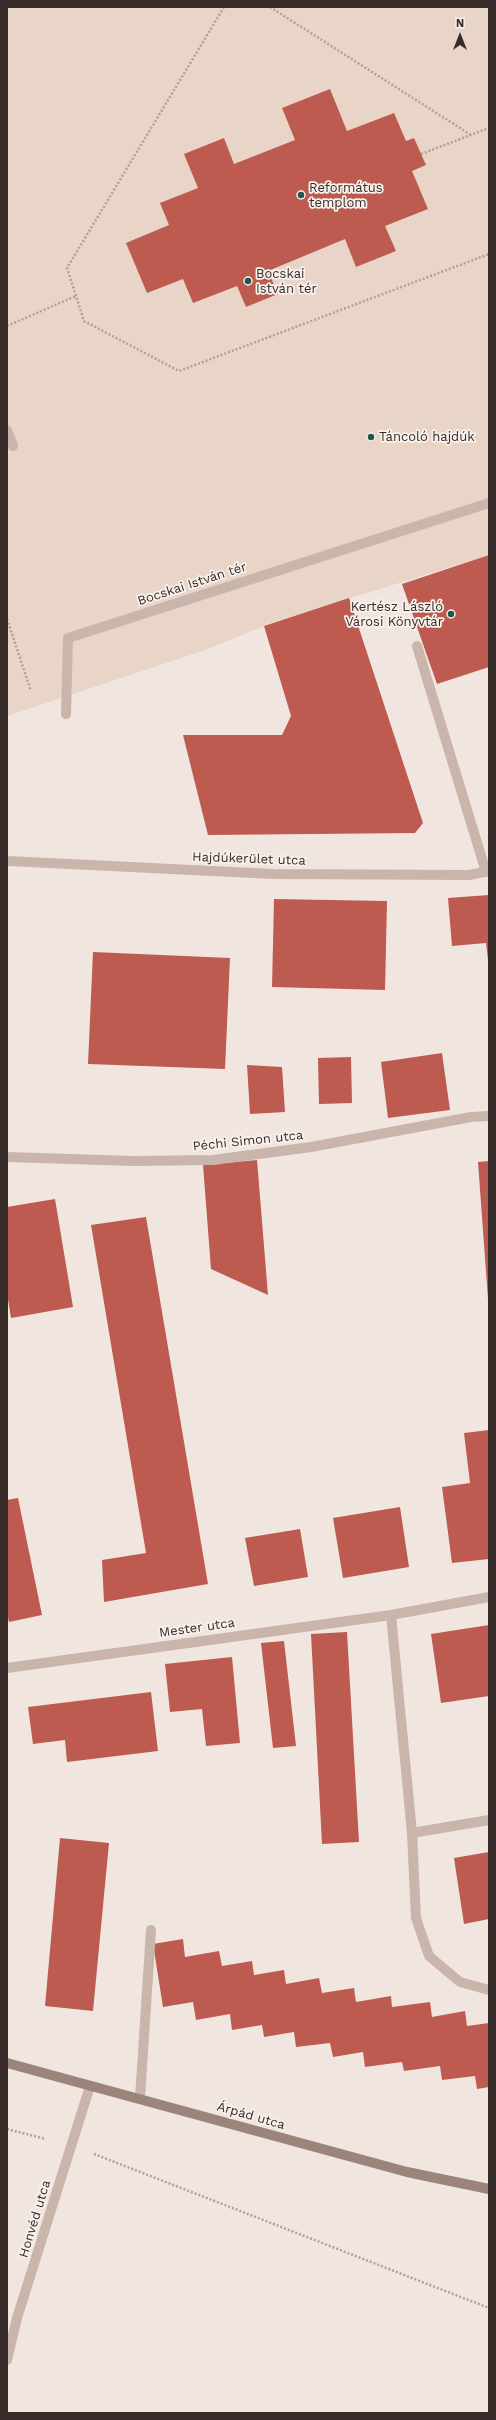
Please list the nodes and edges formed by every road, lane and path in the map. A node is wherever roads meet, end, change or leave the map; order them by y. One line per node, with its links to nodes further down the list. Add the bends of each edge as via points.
1 (224, 7): 7 (path, via 67,268)
2 (270, 7): 4 (path)
3 (489, 128): 4 (path)
4 (471, 135): 5 (path)
5 (421, 154)
6 (489, 254): 7 (path, via 179,371 84,321)
7 (76, 296): 8 (path)
8 (7, 326)
9 (7, 430): 10 (street)
10 (13, 446)
11 (489, 503): 15 (street, Bocskai István tér, via 68,638)
12 (7, 619): 14 (path)
13 (417, 646): 17 (street)
14 (31, 691)
15 (66, 714)
16 (7, 861): 17 (street, Hajdúkerület utca, via 274,874 469,875)
17 (488, 871)
18 (489, 1116): 19 (street, Péchi Simon utca, via 471,1117 311,1147 213,1160 133,1162)
19 (7, 1157)
20 (489, 1597): 21 (street, Mester utca)
21 (390, 1615): 22 (street, Mester utca); 24 (street)
22 (7, 1668)
23 (489, 1820): 24 (street)
24 (412, 1833): 26 (street, via 416,1918 429,1956 460,1982)
25 (151, 1930): 29 (street)
26 (489, 1990)
27 (7, 2063): 28 (street, Árpád utca)
28 (90, 2086): 29 (street, Árpád utca); 31 (street, Honvéd utca)
29 (140, 2098): 32 (street, Árpád utca, via 407,2172)
30 (7, 2128): 31 (path)
31 (72, 2146): 33 (path); 34 (street, Honvéd utca, via 17,2318)
32 (489, 2189)
33 (489, 2308)
34 (7, 2360)

